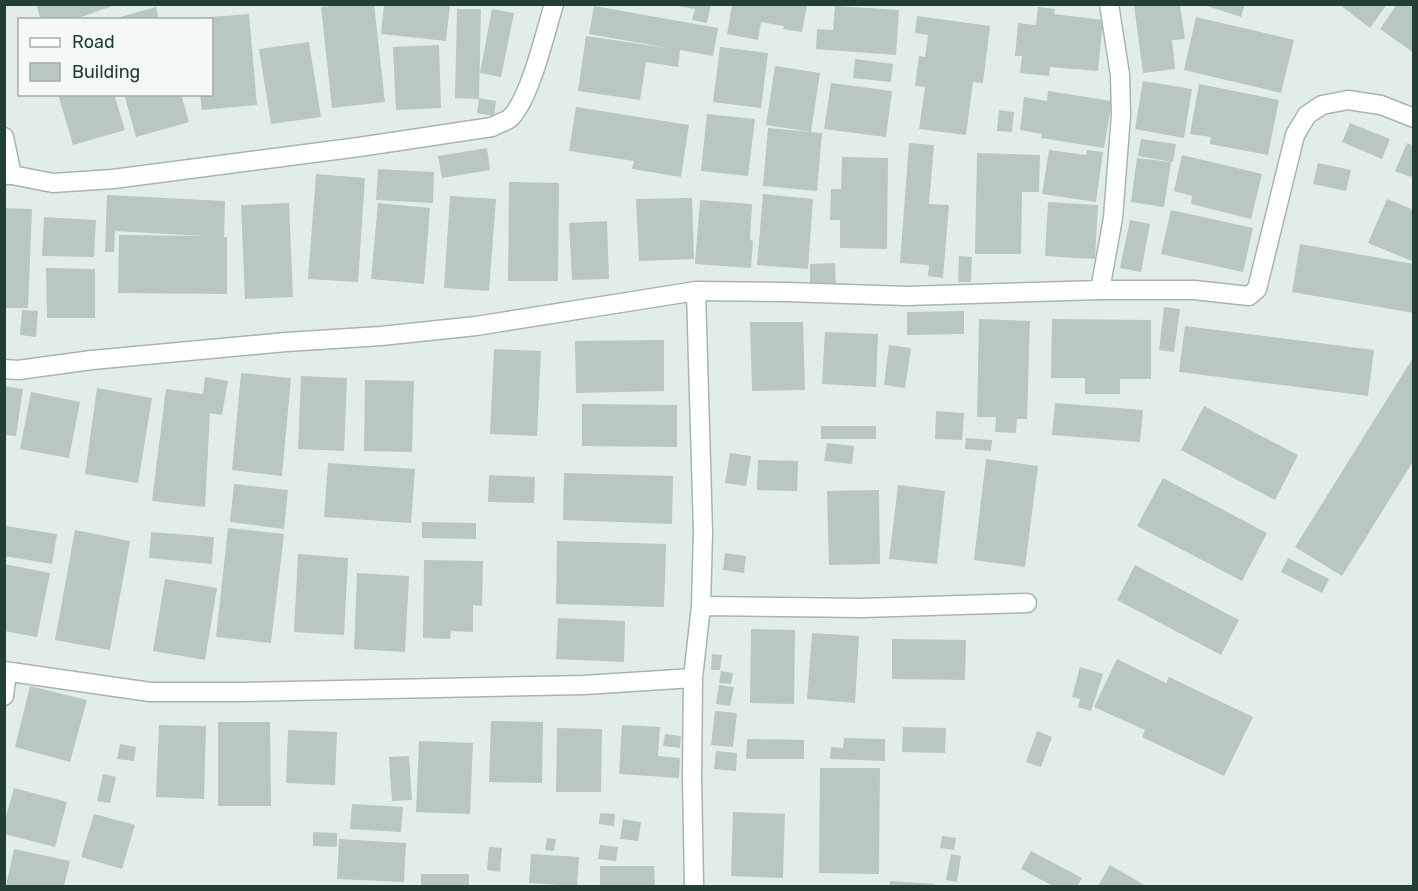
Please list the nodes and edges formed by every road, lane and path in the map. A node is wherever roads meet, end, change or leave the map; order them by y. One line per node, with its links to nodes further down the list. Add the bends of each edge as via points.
1 (554, 4): 5 (street, via 531,81 510,118 492,127 113,179 53,183)
2 (1109, 4): 6 (street, via 1120,75 1121,115 1113,218)
3 (1413, 118): 6 (street, via 1381,105 1348,100 1322,105 1307,115 1295,135 1257,289 1249,296 1194,290)
4 (4, 137): 5 (street)
5 (8, 175)
6 (1100, 290): 7 (street, via 907,296)
7 (696, 291): 8 (street, via 464,327); 10 (street, via 703,532)
8 (4, 369)
9 (1027, 603): 10 (street, via 862,608)
10 (701, 606): 12 (street)
11 (6, 671): 12 (street, via 150,692 573,685); 13 (street)
12 (693, 678): 14 (street)
13 (4, 696)
14 (694, 886)

